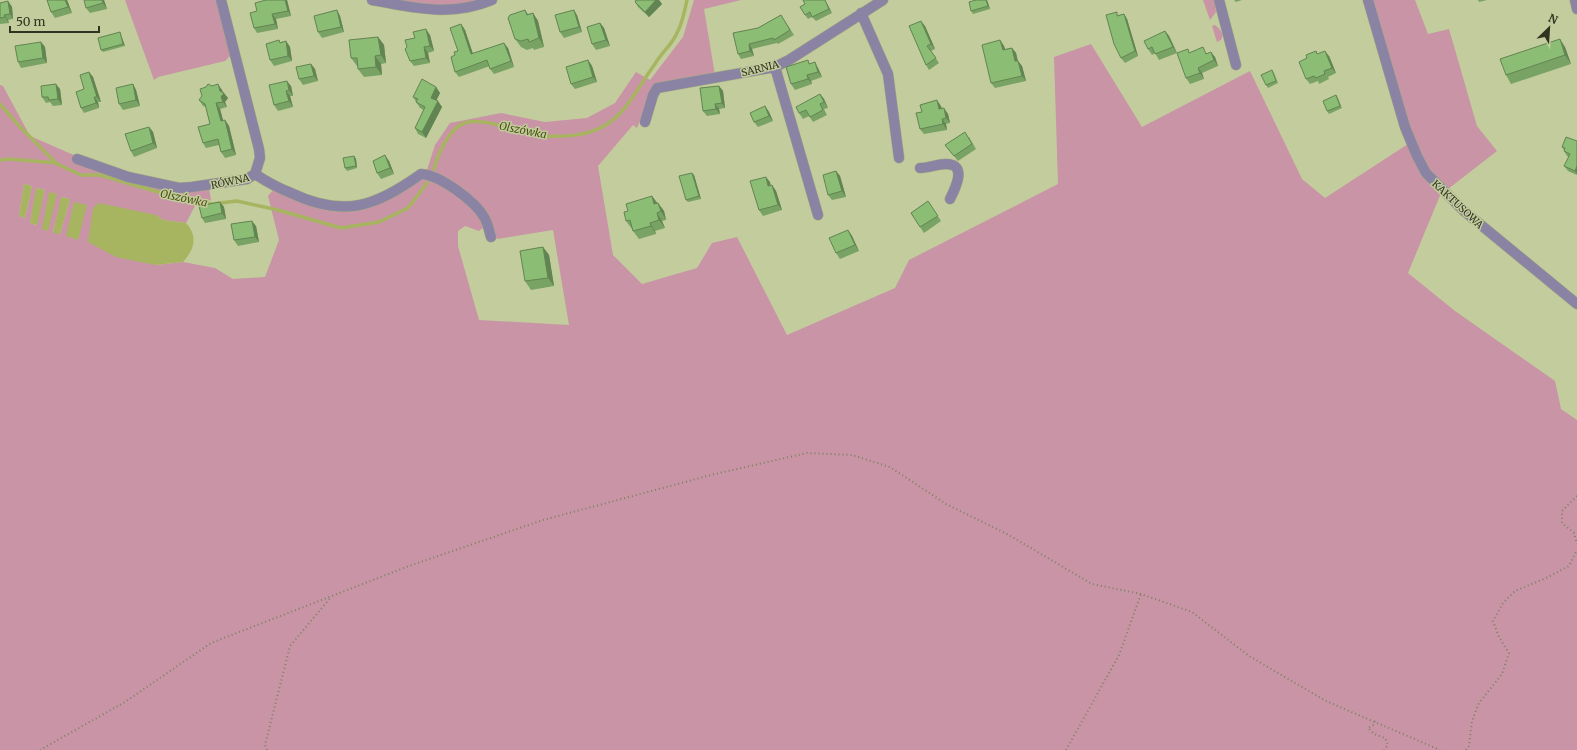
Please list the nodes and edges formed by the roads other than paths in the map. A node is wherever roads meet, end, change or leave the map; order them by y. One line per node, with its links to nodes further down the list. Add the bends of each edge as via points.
1 (221, 0): 16 (street, RÓWNA, via 259,149 260,158)
2 (372, 0): 3 (street, via 442,11 469,8)
3 (492, 0)
4 (883, 0): 9 (street, SARNIA)
5 (1219, 0): 10 (street)
6 (1368, 0): 20 (street, KAKTUSOWA, via 1405,127 1426,173 1464,211)
7 (1575, 0): 8 (street)
8 (1577, 9)
9 (862, 13): 11 (street, SARNIA); 13 (street, via 888,74)
10 (1236, 65)
11 (774, 67): 12 (street, SARNIA, via 657,88); 18 (street)
12 (645, 122)
13 (899, 158)
14 (77, 159): 16 (street, RÓWNA, via 128,177 179,188 247,179)
15 (920, 168): 17 (street, via 947,164 956,168 958,182)
16 (255, 174): 19 (street, via 303,198 327,207 342,208 369,203 402,187 421,174 426,174 474,203 485,218)
17 (950, 199)
18 (818, 215)
19 (491, 237)
20 (1577, 304)

